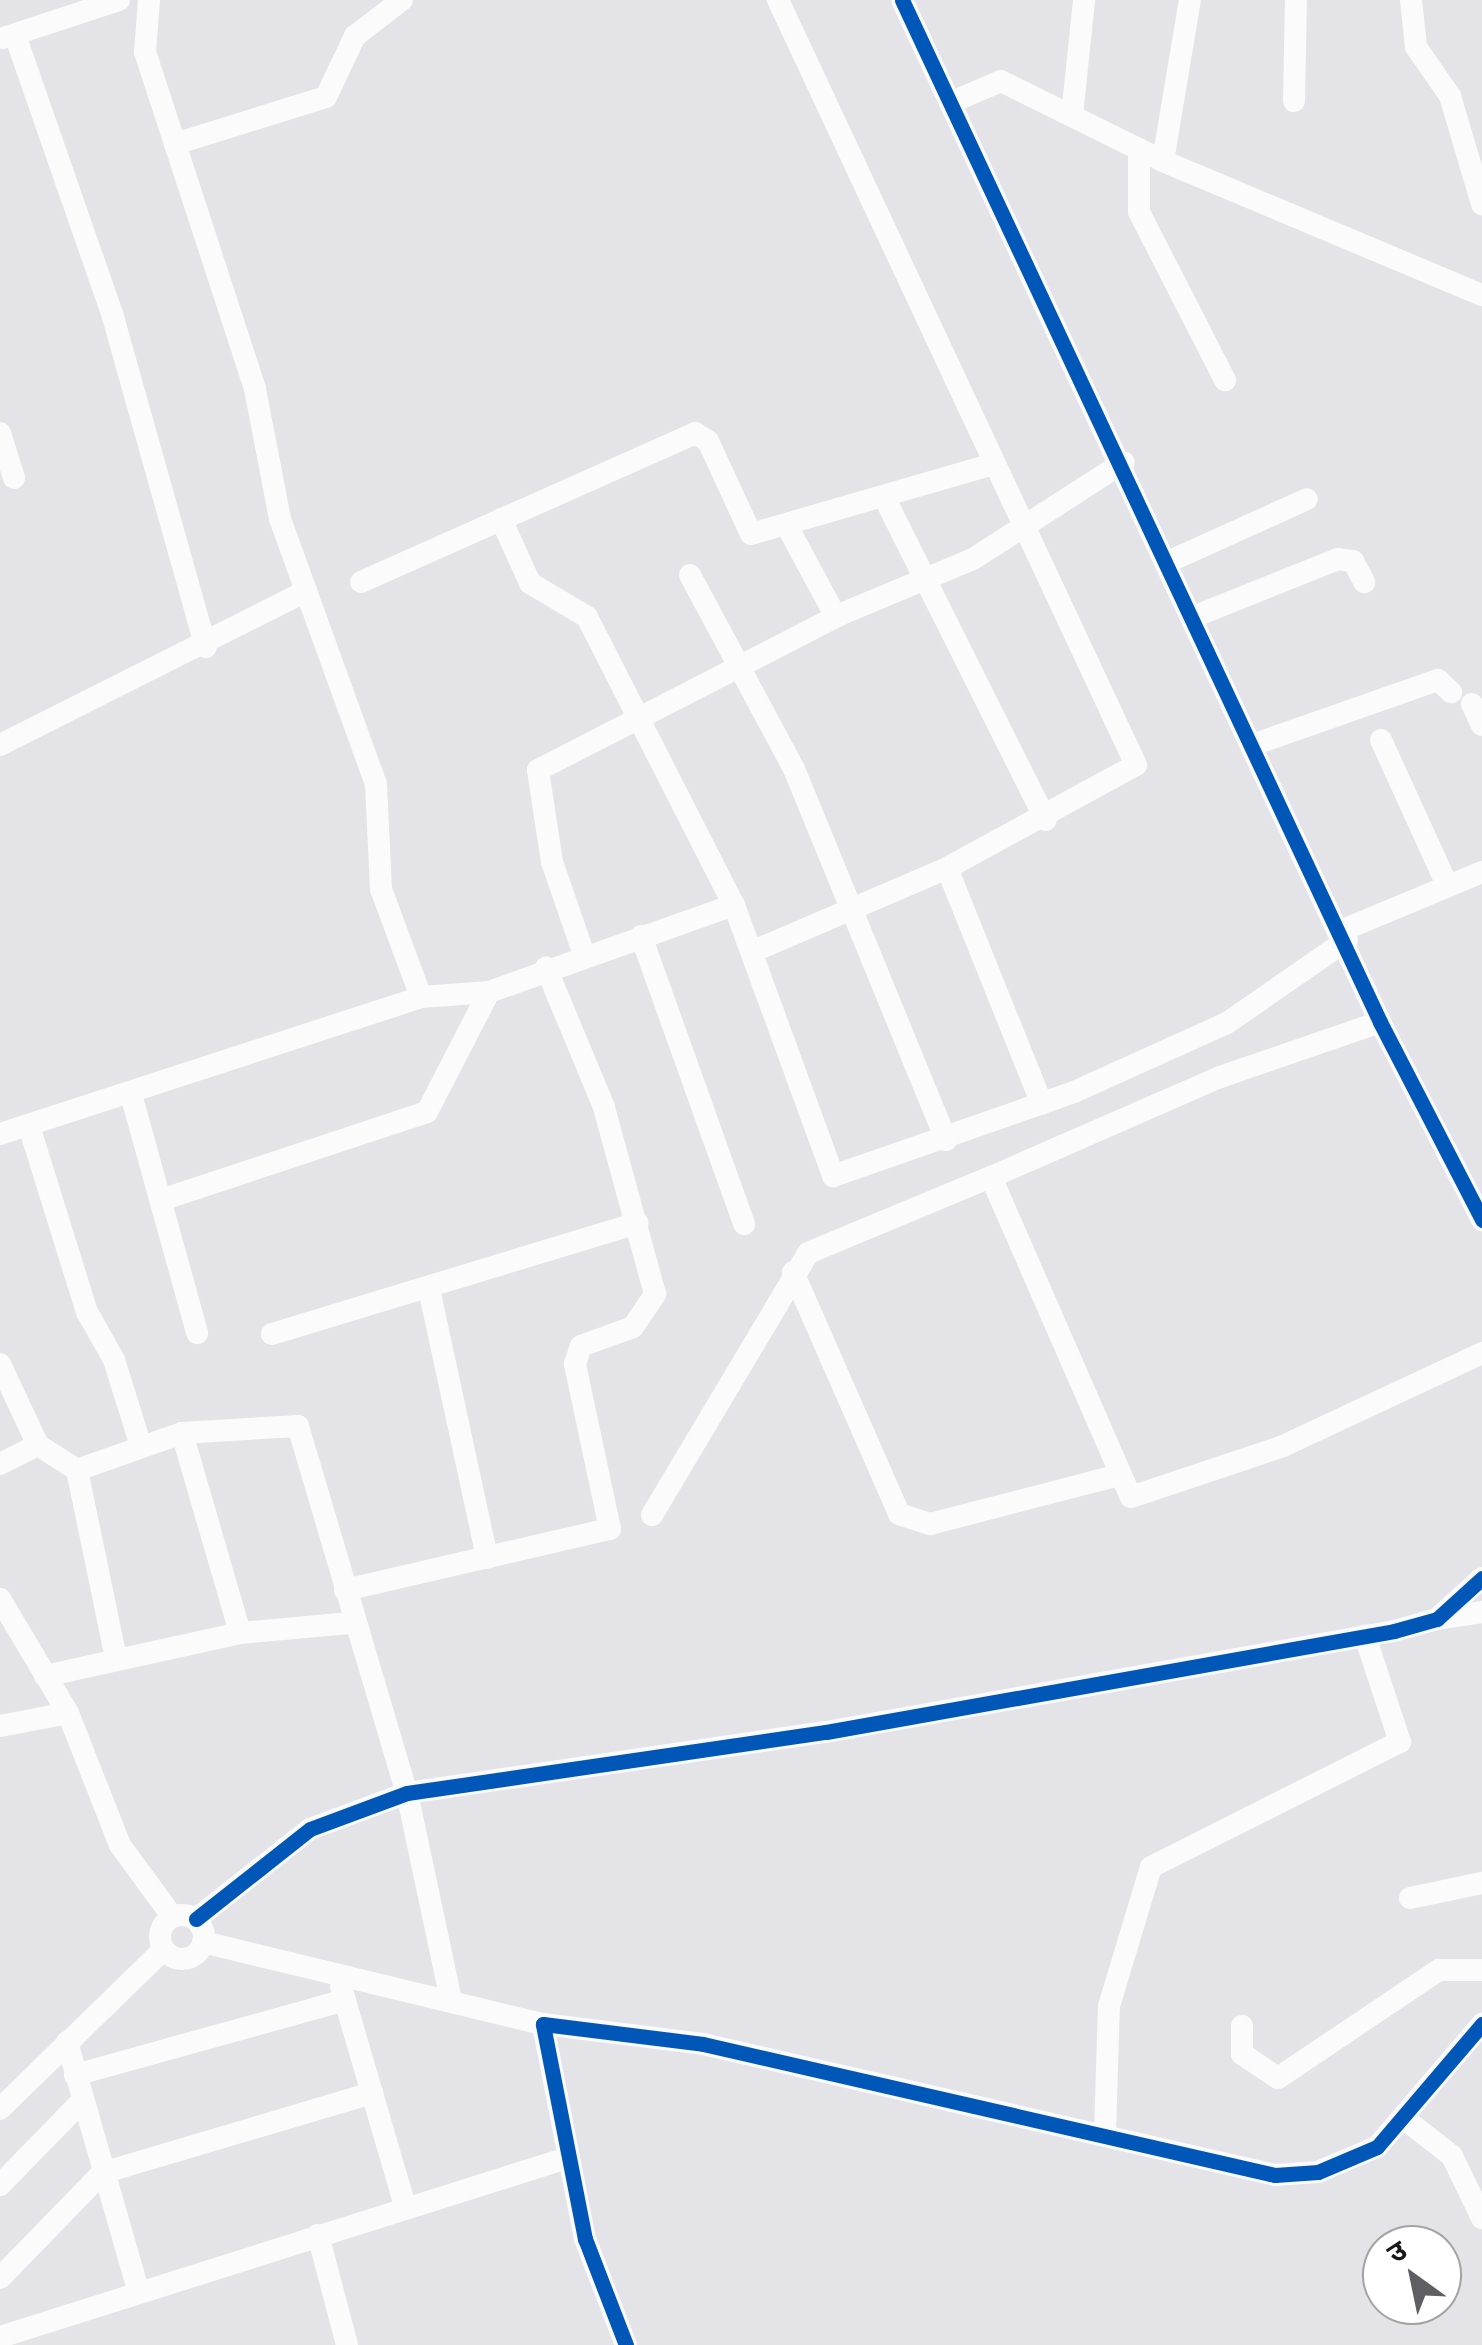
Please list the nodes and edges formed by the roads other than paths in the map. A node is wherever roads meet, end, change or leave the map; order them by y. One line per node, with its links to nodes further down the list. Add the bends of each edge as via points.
1 (119, 0): 10 (street)
2 (149, 0): 15 (street, via 145,52)
3 (402, 0): 15 (street, via 355,36 326,97)
4 (778, 0): 24 (street)
5 (902, 0): 13 (street)
6 (1084, 0): 14 (street)
7 (1190, 0): 18 (street)
8 (1296, 0): 12 (street)
9 (1411, 0): 16 (street, via 1416,47 1433,60)
10 (66, 8): 11 (street)
11 (7, 37): 39 (street, via 114,317)
12 (1294, 101)
13 (952, 102): 14 (street, via 1002,81); 23 (street)
14 (1072, 115): 17 (street)
15 (175, 144): 36 (street, via 256,389 274,498)
16 (1474, 146): 19 (street)
17 (1140, 149): 18 (street); 21 (street, via 1139,212)
18 (1163, 161): 20 (street)
19 (1482, 204)
20 (1482, 295)
21 (1226, 380)
22 (0, 433): 25 (street)
23 (1124, 462): 30 (street); 31 (street)
24 (993, 464): 26 (street); 30 (street)
25 (14, 478)
26 (884, 498): 29 (street); 34 (street)
27 (1308, 499): 31 (street)
28 (501, 519): 29 (street, via 694,432 708,442 751,534); 33 (street); 42 (street, via 530,583 587,617)
29 (788, 526): 37 (street)
30 (1024, 529): 34 (street); 46 (street, via 1136,765)
31 (1170, 562): 38 (street)
32 (690, 576): 40 (street)
33 (361, 582)
34 (924, 582): 37 (street); 46 (street)
35 (1364, 582): 38 (street, via 1352,561 1338,559)
36 (306, 591): 39 (street); 58 (street, via 376,784 380,889)
37 (836, 616): 40 (street)
38 (1194, 616): 44 (street)
39 (206, 647): 45 (street)
40 (739, 666): 42 (street); 51 (street)
41 (1452, 692): 44 (street, via 1438,680)
42 (636, 717): 50 (street); 55 (street, via 538,770 552,862)
43 (1381, 740): 49 (street)
44 (1255, 744): 52 (street)
45 (0, 745)
46 (1046, 820): 47 (street)
47 (947, 868): 51 (street); 61 (street)
48 (1482, 872): 49 (street)
49 (1447, 885): 52 (street)
50 (734, 905): 53 (street); 54 (street)
51 (854, 912): 54 (street); 64 (street)
52 (1345, 935): 59 (street); 61 (street, via 1227,1024)
53 (641, 936): 55 (street); 69 (street)
54 (756, 950): 64 (street, via 833,1176)
55 (582, 952): 56 (street)
56 (546, 968): 57 (street); 68 (street)
57 (489, 992): 58 (street); 66 (street, via 427,1112)
58 (421, 998): 60 (street)
59 (1380, 1022): 65 (street, via 1220,1077); 67 (street)
60 (132, 1098): 62 (street); 66 (street)
61 (1042, 1104): 64 (street)
62 (29, 1126): 63 (street); 77 (street, via 87,1312 114,1360)
63 (0, 1134)
64 (946, 1140)
65 (991, 1178): 70 (street, via 823,1245); 81 (street)
66 (164, 1200): 72 (street)
67 (1482, 1220)
68 (638, 1223): 71 (street); 83 (street, via 655,1294 633,1327 581,1346 575,1364 610,1530)
69 (744, 1224)
70 (793, 1272): 81 (street, via 899,1514 930,1524); 82 (street)
71 (430, 1290): 73 (street); 83 (street)
72 (197, 1333)
73 (272, 1334)
74 (1482, 1353): 81 (street, via 1151,1497 1131,1497)
75 (0, 1364): 78 (street)
76 (182, 1434): 77 (street); 85 (street, via 298,1426); 90 (street)
77 (140, 1443): 80 (street)
78 (38, 1445): 79 (street); 80 (street)
79 (0, 1464)
80 (77, 1470): 92 (street)
81 (1115, 1476)
82 (652, 1515)
83 (488, 1558): 85 (street)
84 (1482, 1578): 88 (street)
85 (345, 1590): 89 (street)
86 (0, 1598): 93 (street)
87 (1482, 1612): 88 (street)
88 (1437, 1619): 91 (street)
89 (350, 1623): 90 (street); 96 (street)
90 (240, 1634): 92 (street)
91 (1365, 1636): 96 (street, via 826,1732); 115 (street, via 1400,1742 1152,1866 1110,2006)
92 (116, 1659): 93 (street)
93 (45, 1676): 94 (street)
94 (68, 1713): 95 (street); 99 (street, via 120,1845)
95 (0, 1726)
96 (407, 1793): 100 (street, via 310,1829); 104 (street)
97 (1482, 1883): 98 (street)
98 (1410, 1898)
99 (172, 1916): 100 (street); 101 (street, via 160,1931)
100 (200, 1931): 101 (street, via 182,1959); 103 (street)
101 (163, 1950): 109 (street)
102 (1482, 1970): 108 (street, via 1439,1970 1278,2078 1242,2054)
103 (337, 1974): 104 (street); 105 (street)
104 (450, 1995): 106 (street)
105 (345, 2000): 110 (street); 111 (street)
106 (542, 2024): 115 (street, via 703,2044); 116 (street)
107 (1482, 2024): 114 (street)
108 (1242, 2026)
109 (67, 2042): 110 (street); 113 (street)
110 (75, 2075): 112 (street)
111 (372, 2092): 117 (street); 119 (street)
112 (82, 2101): 117 (street); 118 (street)
113 (0, 2109)
114 (1406, 2120): 115 (street, via 1347,2163 1274,2175); 120 (street, via 1452,2156)
115 (1105, 2132)
116 (567, 2158): 119 (street); 126 (street, via 585,2239)
117 (102, 2173): 122 (street); 123 (street)
118 (0, 2185)
119 (406, 2209): 121 (street)
120 (1482, 2218)
121 (318, 2235): 123 (street); 125 (street)
122 (0, 2278)
123 (138, 2288): 124 (street)
124 (0, 2337)
125 (347, 2345)
126 (626, 2345)

